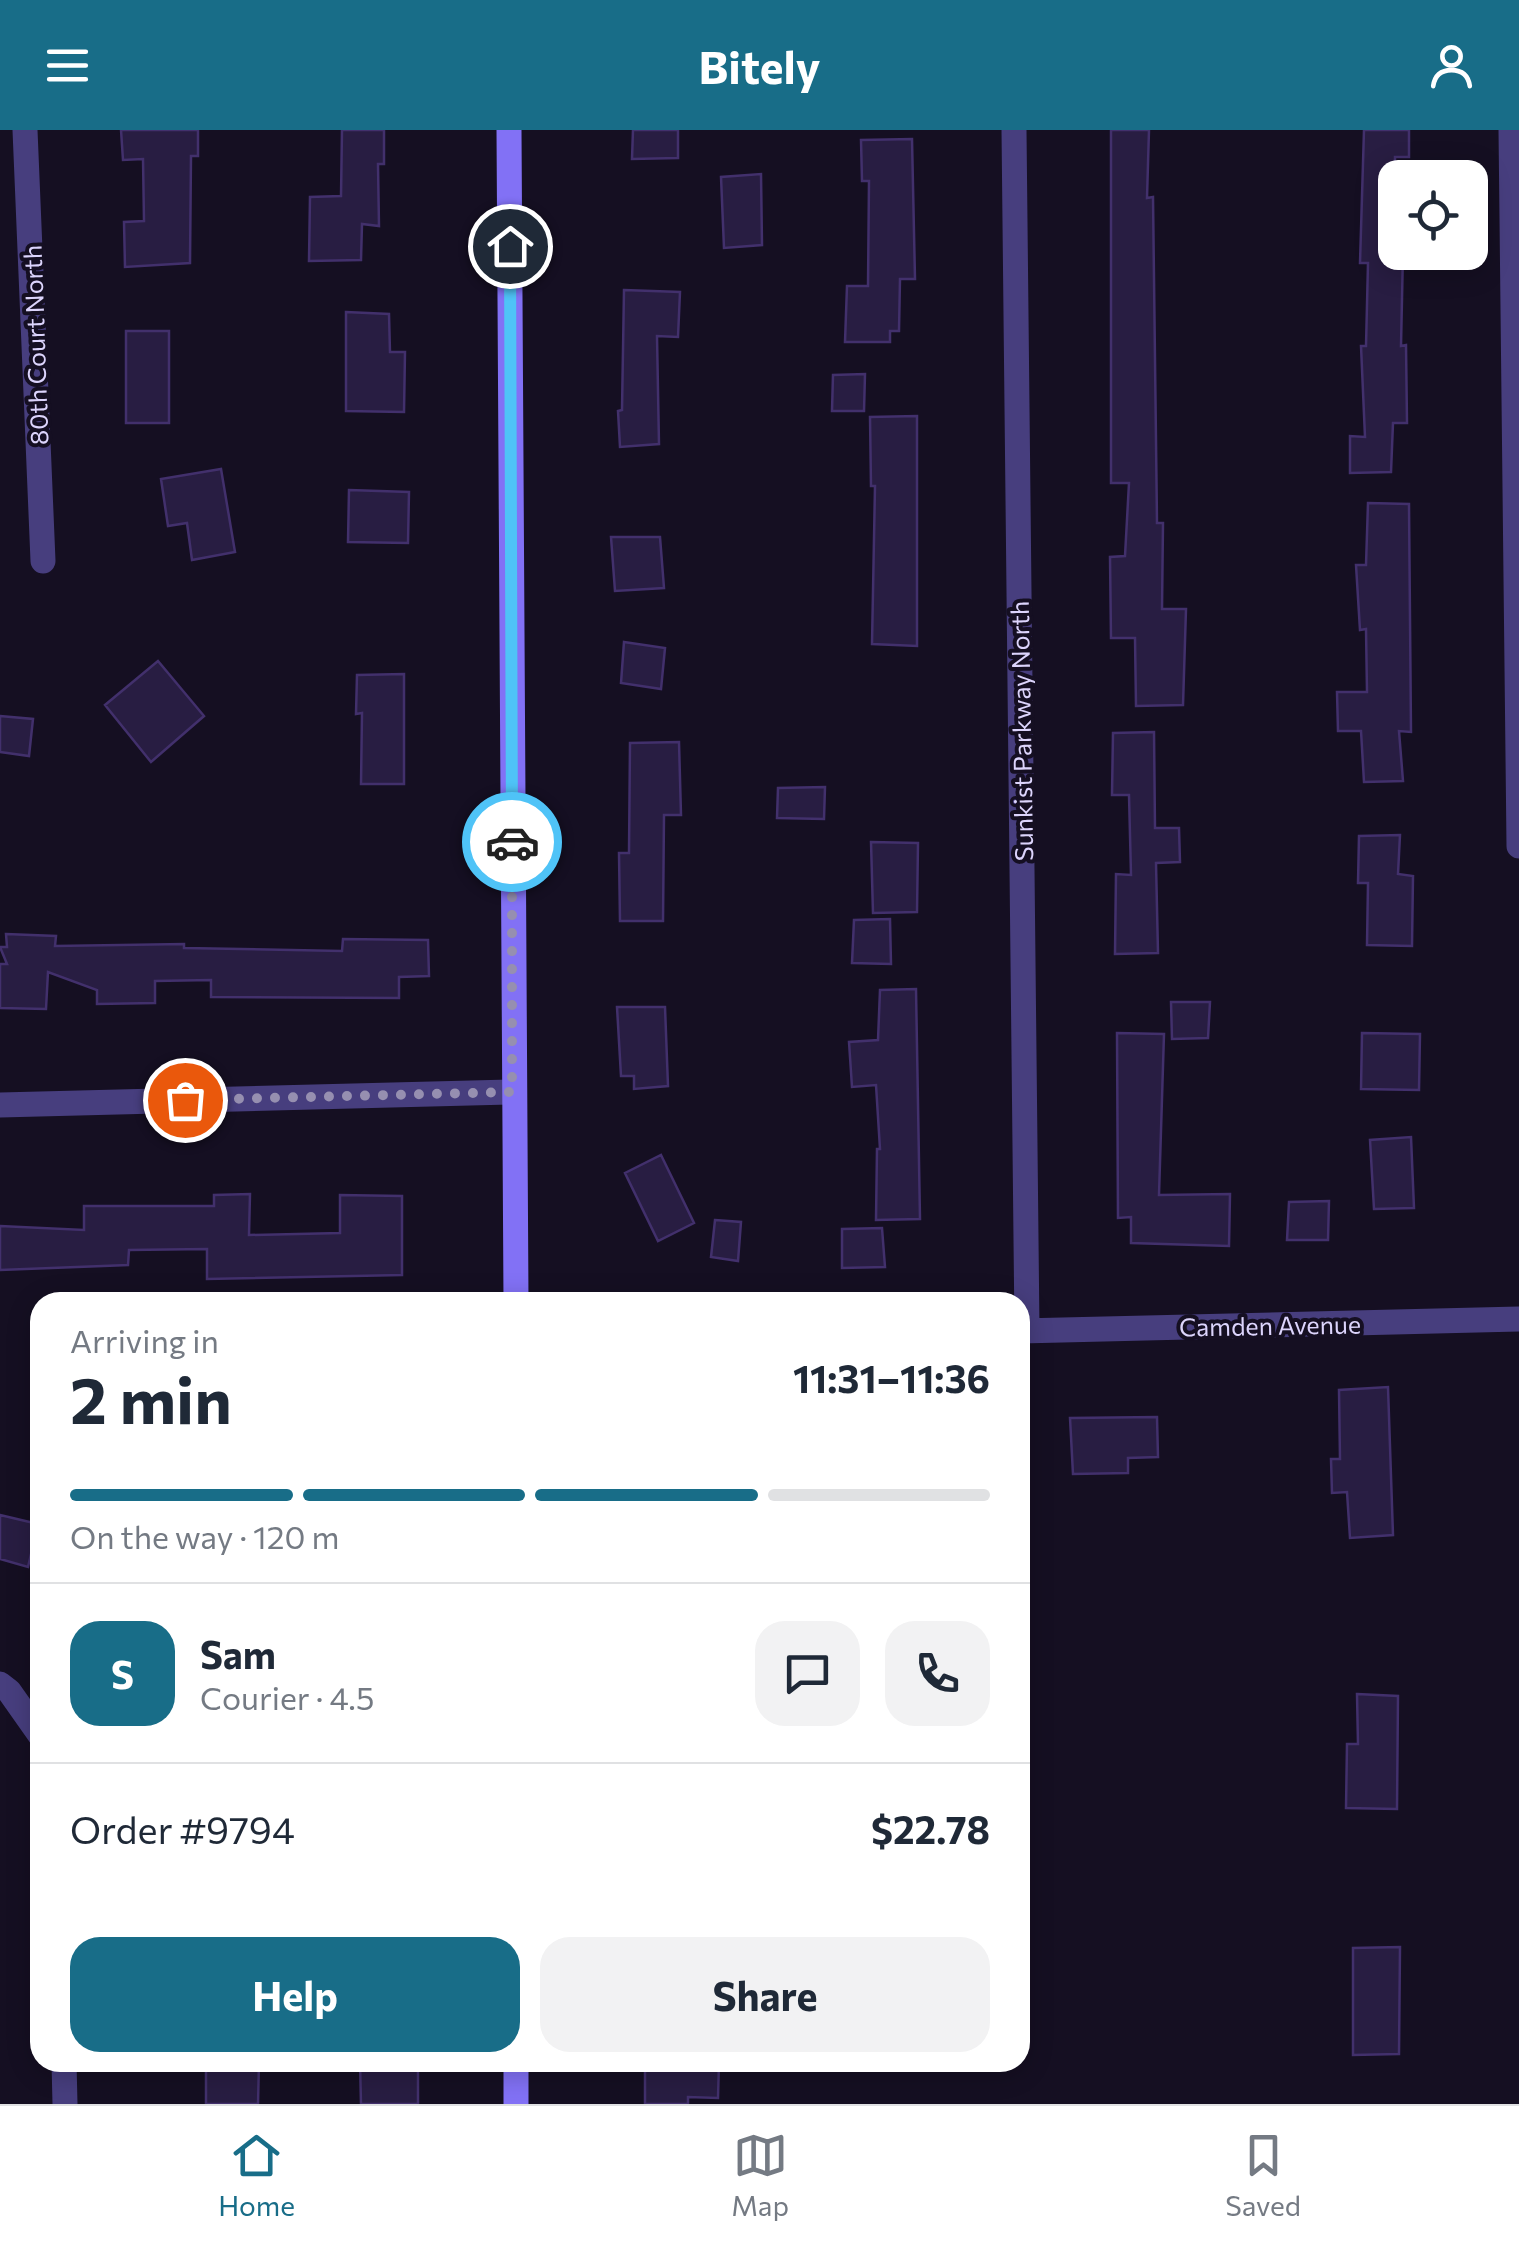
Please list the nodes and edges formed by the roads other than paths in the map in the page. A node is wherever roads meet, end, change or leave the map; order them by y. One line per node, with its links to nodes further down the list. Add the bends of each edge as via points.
1 (25, 130): 5 (street, 80th Court North)
2 (509, 130): 7 (street)
3 (1014, 130): 10 (street, Sunkist Parkway North)
4 (1511, 130): 6 (street)
5 (43, 560)
6 (1519, 846)
7 (512, 1092): 8 (street); 9 (street)
8 (0, 1105)
9 (516, 1292)
10 (1024, 1292)
11 (1519, 1320): 12 (street, Camden Avenue)
12 (1030, 1331)
13 (0, 1684): 14 (street)
14 (30, 1720)
15 (64, 2072): 17 (street)
16 (516, 2072): 18 (street)
17 (64, 2104)
18 (516, 2104)

